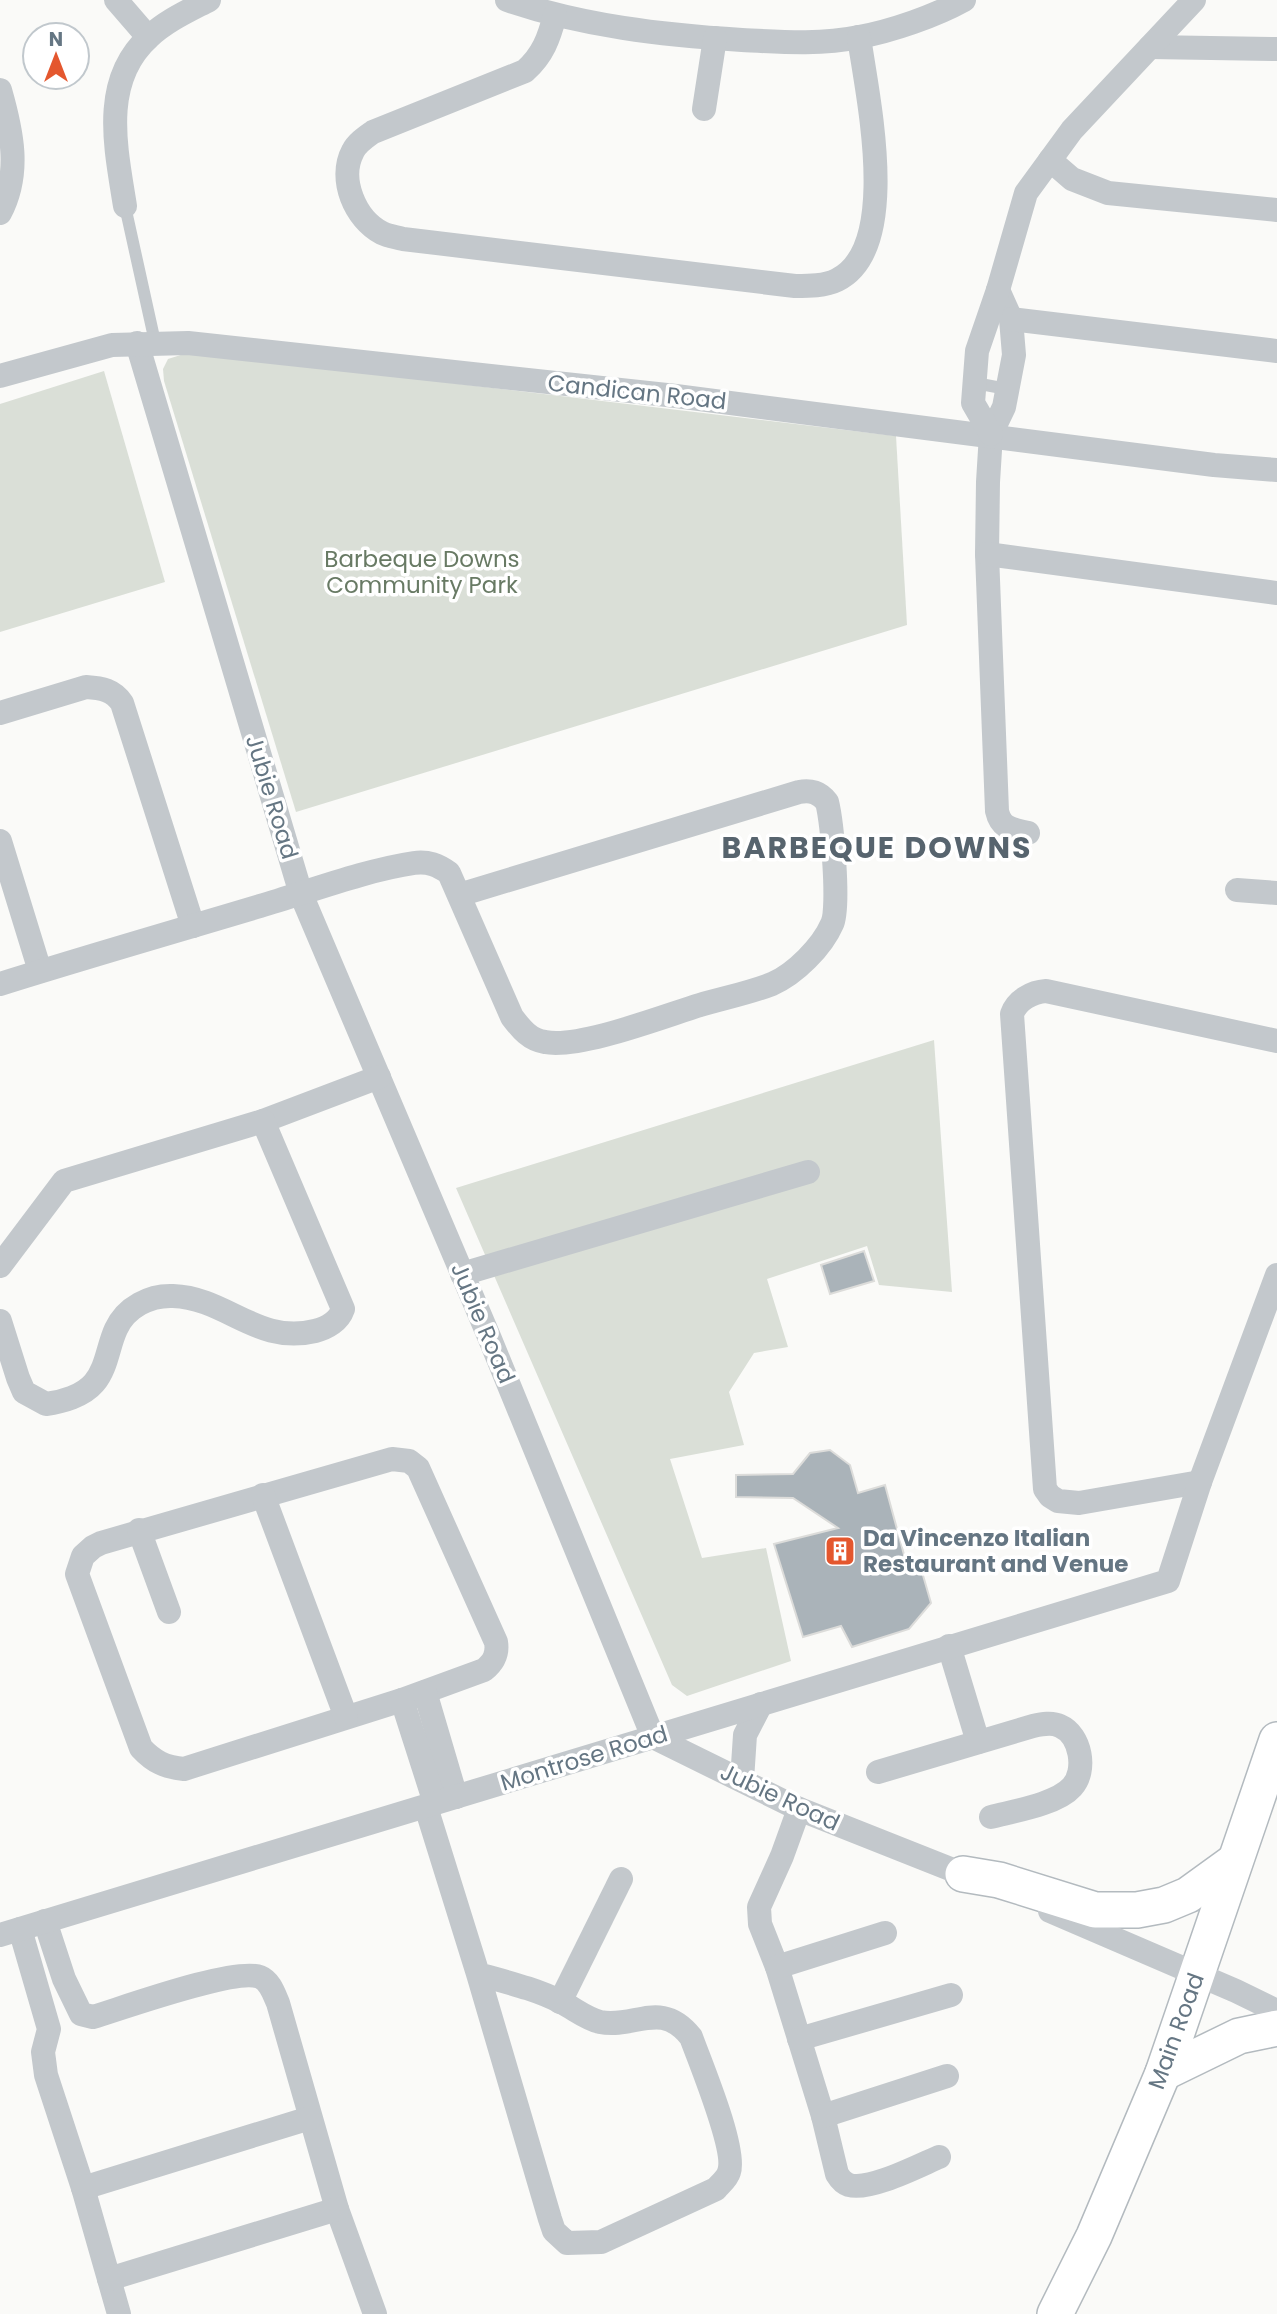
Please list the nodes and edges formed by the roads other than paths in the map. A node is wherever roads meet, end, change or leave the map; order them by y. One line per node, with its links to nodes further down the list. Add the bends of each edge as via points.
1 (116, 0): 7 (street)
2 (209, 0): 7 (street)
3 (507, 0): 6 (street)
4 (964, 0): 8 (street)
5 (1194, 0): 10 (street)
6 (555, 15): 8 (street, via 545,48 524,71 373,132 354,150 348,179 352,198 366,221 382,233 403,239 795,286 838,280 863,257 876,205 874,150); 9 (street)
7 (148, 37): 15 (street, via 120,79 114,110)
8 (859, 37): 9 (street, via 811,42)
9 (715, 38): 13 (street)
10 (1150, 47): 11 (street); 14 (street)
11 (1277, 49)
12 (0, 90): 17 (street, via 10,124 14,170)
13 (704, 109)
14 (1050, 160): 16 (street, via 1072,179 1108,193); 18 (street, via 1026,193)
15 (125, 206): 20 (lane)
16 (1277, 210)
17 (0, 214)
18 (998, 290): 19 (street); 23 (street, via 977,351)
19 (1011, 320): 21 (street); 24 (street, via 1014,355)
20 (146, 342): 22 (street, Candican Road, via 88,350); 25 (street, Candican Road, via 676,396); 34 (street, Jubie Road)
21 (1277, 351)
22 (0, 376)
23 (975, 383): 24 (lane); 25 (street, via 973,403)
24 (1007, 389): 25 (street)
25 (991, 435): 26 (street, Candican Road); 27 (street)
26 (1277, 470)
27 (987, 554): 28 (street); 30 (street, via 997,811 1007,828)
28 (1277, 593)
29 (0, 713): 36 (street, via 86,687 116,695)
30 (1028, 833)
31 (0, 841): 37 (street)
32 (1237, 890): 33 (street)
33 (1277, 893)
34 (301, 894): 35 (street, via 428,863 449,873); 36 (street); 40 (street, Jubie Road)
35 (459, 895): 35 (street, via 519,1026 542,1042 589,1039 774,983 804,960 834,921 827,802 815,792 799,792)
36 (193, 926): 37 (street)
37 (40, 971): 38 (street)
38 (0, 984)
39 (1277, 1041): 47 (street, via 1046,991 1030,995 1012,1014 1045,1489 1058,1501 1079,1503)
40 (379, 1077): 41 (street); 44 (street, Jubie Road)
41 (263, 1121): 43 (street, via 68,1179); 46 (street, via 339,1297 340,1318 323,1329 287,1335 200,1301 156,1297 138,1305 116,1328 105,1364 93,1384 75,1396 46,1404 24,1392)
42 (808, 1172): 44 (street)
43 (0, 1266)
44 (463, 1273): 56 (street, Jubie Road)
45 (1277, 1275): 47 (street)
46 (0, 1321)
47 (1200, 1482): 51 (street, Montrose Road, via 1168,1581)
48 (263, 1495): 49 (street); 52 (street, via 392,1459 409,1461 418,1468 497,1648 492,1664 484,1670); 55 (street)
49 (139, 1530): 50 (street); 55 (street, via 93,1546 83,1556 77,1574 141,1748 152,1760 184,1769)
50 (169, 1612)
51 (949, 1646): 54 (street, Montrose Road); 58 (street)
52 (425, 1692): 53 (street); 61 (street)
53 (402, 1700): 55 (street); 61 (street)
54 (761, 1704): 56 (street, Montrose Road); 60 (street, via 745,1735)
55 (346, 1717)
56 (653, 1737): 60 (street, Jubie Road); 61 (street, Montrose Road)
57 (1277, 1740): 64 (street, Main Road)
58 (978, 1742): 59 (street); 63 (street, via 1047,1724 1069,1732 1078,1747 1080,1775 1061,1796)
59 (878, 1772)
60 (742, 1780): 62 (street, Jubie Road)
61 (439, 1802): 67 (street, Montrose Road); 71 (street)
62 (799, 1810): 65 (street, Jubie Road); 70 (street, via 759,1907 760,1924)
63 (991, 1818)
64 (1235, 1861): 65 (street, via 1188,1895 1137,1910 1095,1910 999,1880); 72 (street, Main Road)
65 (963, 1874): 72 (street, Jubie Road)
66 (621, 1879): 74 (street)
67 (45, 1921): 68 (street, Montrose Road); 81 (street, via 81,2014 93,2017 235,1975 260,1977 278,2003)
68 (10, 1932): 83 (street, via 49,2029 43,2052 46,2076)
69 (885, 1933): 70 (street)
70 (777, 1968): 77 (street)
71 (478, 1974): 74 (street); 74 (street, via 550,2220 559,2237 567,2243 601,2242 716,2189 729,2172 729,2151 687,2031 669,2019 603,2022)
72 (1197, 1974): 75 (street, Jubie Road); 78 (street, Main Road)
73 (951, 1995): 77 (street)
74 (560, 2002)
75 (1277, 2011)
76 (1277, 2028): 78 (street, via 1239,2036)
77 (799, 2039): 80 (street)
78 (1163, 2073): 88 (street, Main Road, via 1094,2236)
79 (947, 2076): 80 (street)
80 (823, 2116): 82 (street, via 837,2174 849,2185 870,2184)
81 (310, 2118): 83 (street); 84 (street)
82 (939, 2157)
83 (83, 2188): 85 (street)
84 (337, 2209): 85 (street); 87 (street)
85 (109, 2279): 86 (street)
86 (119, 2314)
87 (375, 2314)
88 (1055, 2314)

